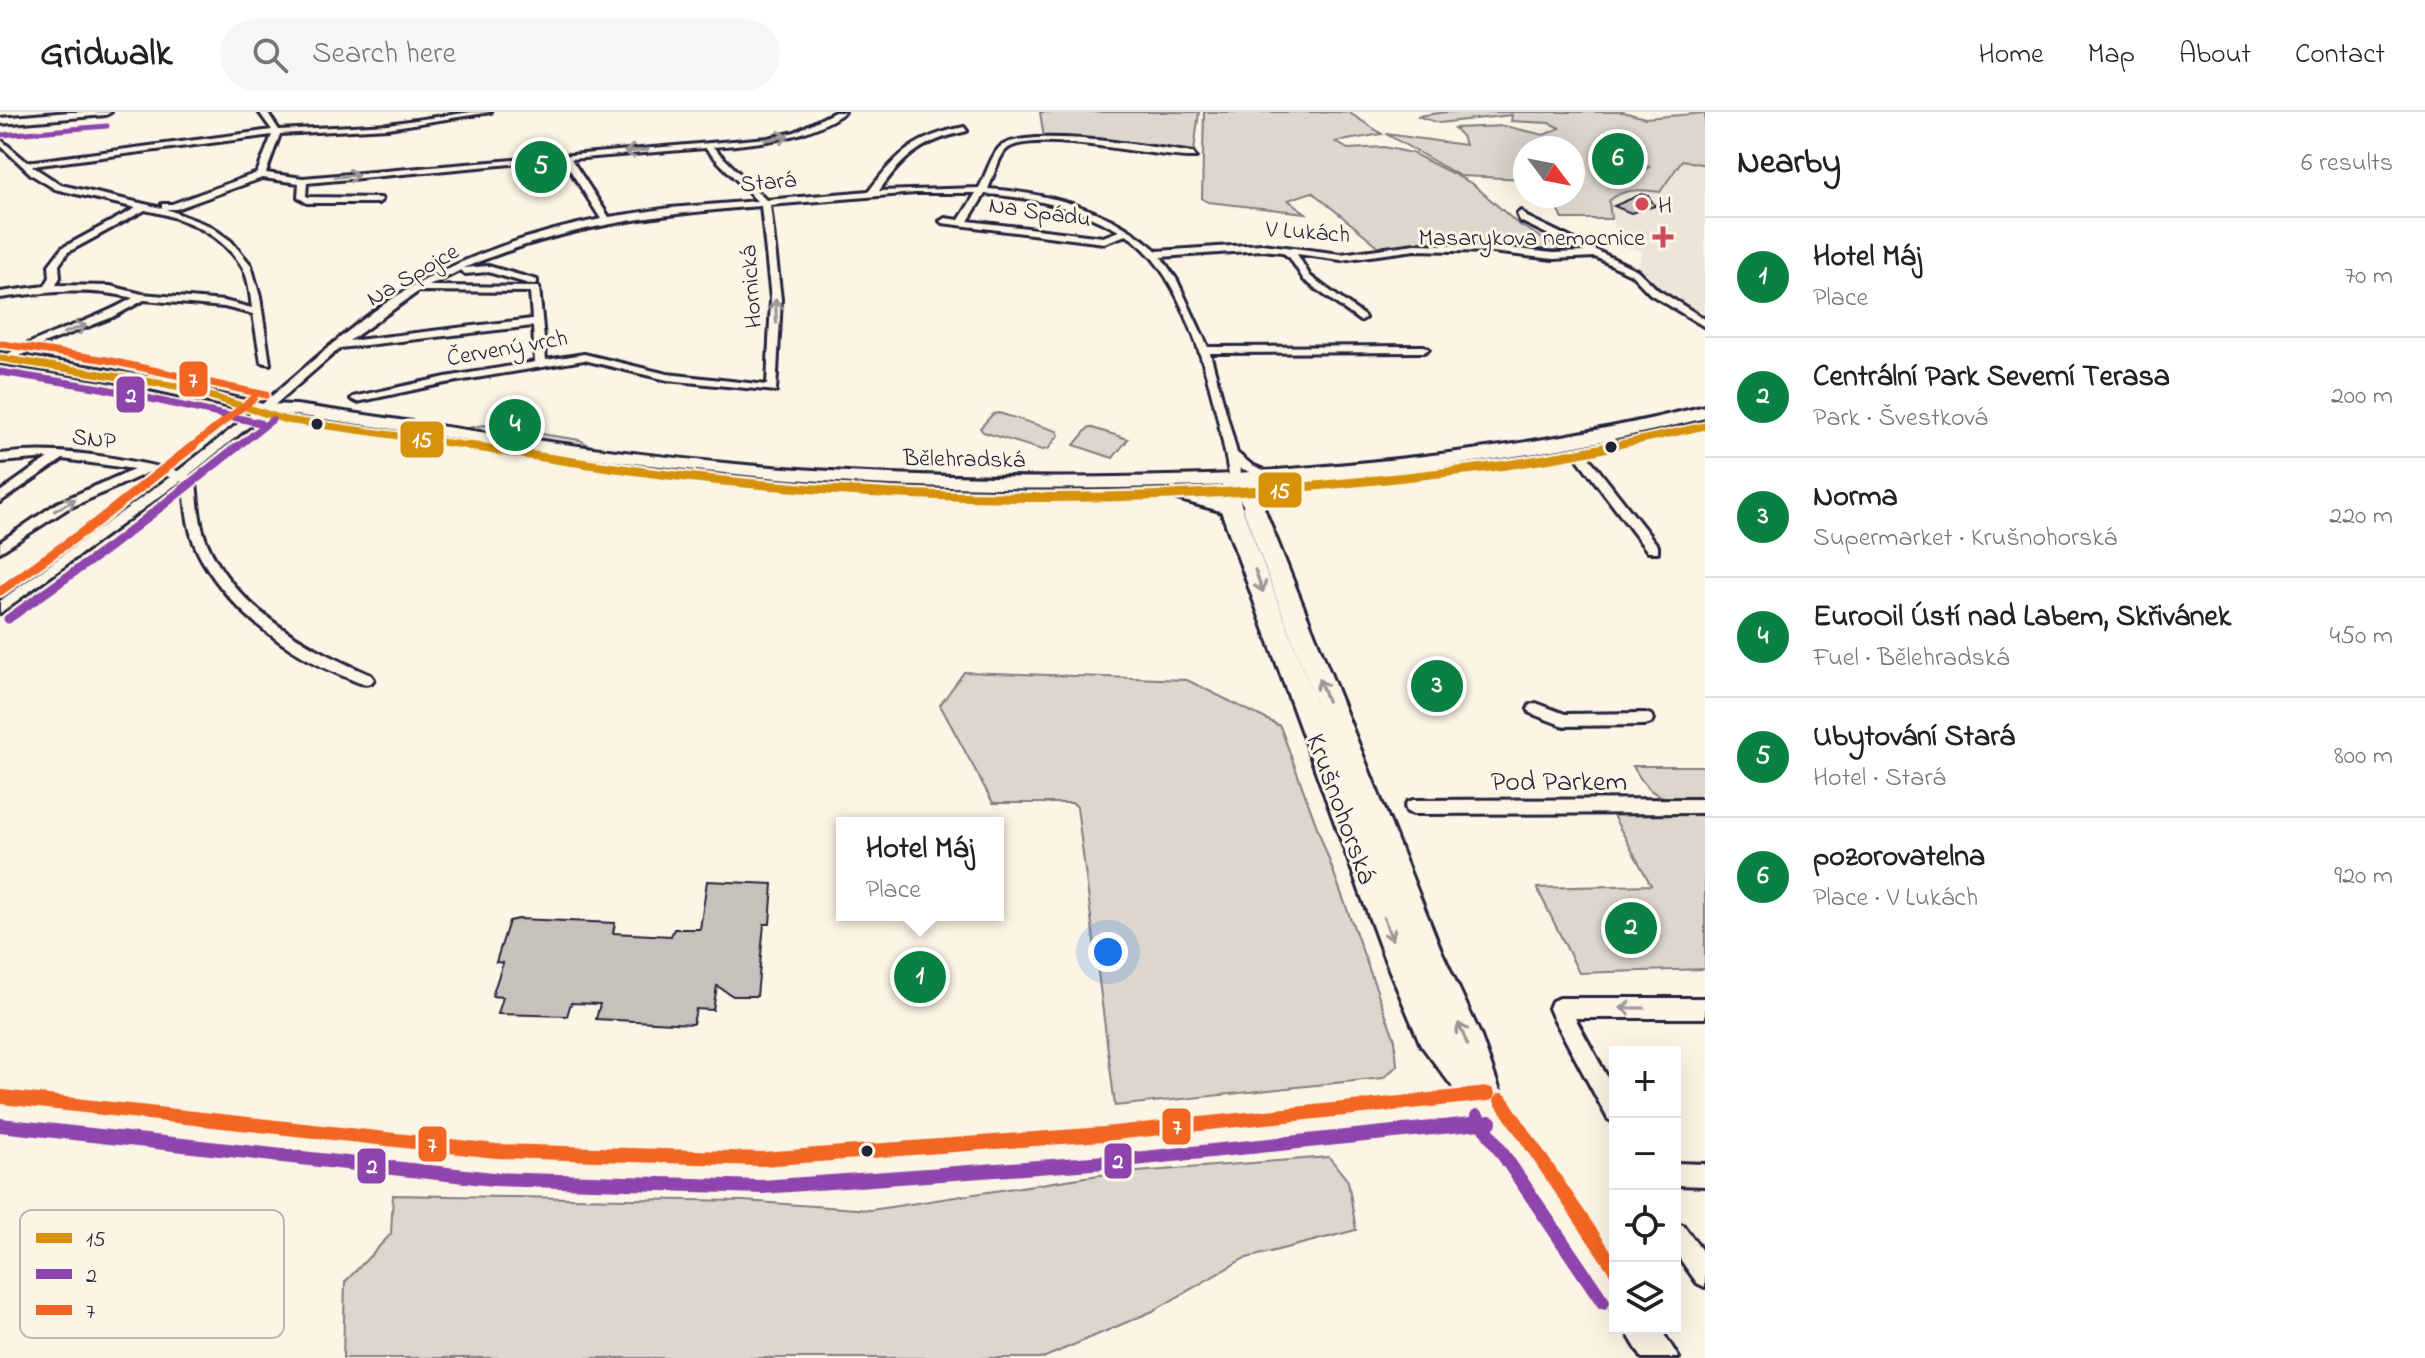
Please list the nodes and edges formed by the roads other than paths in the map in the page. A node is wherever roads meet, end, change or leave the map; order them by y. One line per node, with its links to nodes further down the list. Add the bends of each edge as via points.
1 (106, 112): 5 (street)
2 (263, 112): 7 (street)
3 (487, 112): 7 (street, via 388,126)
4 (841, 112): 9 (street, one-way to 4, via 784,138)
5 (0, 121)
6 (964, 129): 16 (street, via 931,136 908,149)
7 (277, 132): 12 (street); 13 (street)
8 (0, 141): 12 (street)
9 (707, 145): 11 (street, one-way to 11); 19 (street, Hornická)
10 (1193, 155): 15 (street, via 1076,140 1016,142 1002,149)
11 (565, 156): 14 (street, one-way to 11); 22 (street)
12 (28, 164): 17 (street, via 55,186)
13 (261, 175): 14 (street); 17 (street, via 173,207 131,197)
14 (303, 181): 18 (street, via 302,197 307,200)
15 (983, 190): 16 (street, Stará); 24 (street); 25 (street, Stará, via 1071,206)
16 (871, 195): 19 (street, Stará)
17 (110, 200): 20 (street)
18 (378, 200)
19 (765, 204): 22 (street, Stará); 45 (street, Hornická, one-way to 19, via 772,389 776,299)
20 (147, 205): 31 (street, via 65,250 54,265); 35 (street, via 174,211 213,231 247,267)
21 (1521, 214): 28 (street)
22 (606, 220): 29 (street, Na Spojce, via 526,241)
23 (945, 221): 24 (street, Na Spádu)
24 (963, 221): 25 (street, Na Spádu, via 1104,240)
25 (1127, 231): 27 (street, Stará)
26 (1278, 247): 27 (street, V Lukách); 28 (street, V Lukách, via 1341,257 1415,247); 36 (street, via 1298,259 1304,276)
27 (1157, 254): 41 (street, Stará)
28 (1599, 254): 38 (street, via 1634,272 1654,292)
29 (443, 275): 30 (street, via 488,269); 32 (street, Na Spojce)
30 (533, 282)
31 (49, 288): 33 (street); 34 (street, via 110,289)
32 (415, 289): 37 (street, via 535,289); 39 (street, Na Spojce)
33 (0, 295)
34 (142, 297): 35 (street); 42 (street, one-way to 34, via 111,316)
35 (256, 312): 43 (street)
36 (1360, 318)
37 (537, 322): 39 (street); 44 (street)
38 (1705, 324)
39 (339, 345): 47 (street, Na Spojce)
40 (1424, 349): 41 (street)
41 (1202, 350): 51 (street, Stará)
42 (3, 358): 47 (street, Bělehradská)
43 (266, 362)
44 (541, 363): 45 (street, Červený vrch, via 584,357 667,377); 46 (street, Červený vrch)
45 (711, 381)
46 (357, 399)
47 (263, 409): 55 (street, Na Spojce); 56 (street, Bělehradská, via 806,475 1026,484); 58 (street, Bělehradská, via 286,420 734,481 954,495)
48 (1705, 412): 57 (main road, via 1561,444)
49 (1705, 426): 50 (main road)
50 (1580, 454): 57 (main road, via 1432,475); 61 (street)
51 (1232, 455): 56 (street, via 1224,470); 57 (street); 58 (street, Stará)
52 (59, 456): 53 (street, SNP); 54 (street, SNP); 59 (street)
53 (0, 458)
54 (148, 468): 55 (street, SNP); 60 (street, one-way to 54, via 62,506)
55 (181, 475): 62 (street, Na Spojce); 63 (street, via 190,482 201,544 239,599 312,655)
56 (1205, 480): 58 (street, Bělehradská)
57 (1277, 483): 58 (main road); 58 (main road, via 1261,496)
58 (1239, 495): 70 (main road, Krušnohorská, via 1398,955 1433,1034)
59 (0, 498)
60 (0, 548)
61 (1653, 549)
62 (0, 608)
63 (366, 679)
64 (1536, 709): 65 (street, via 1564,720)
65 (1645, 719)
66 (1705, 806): 67 (street, Pod Parkem)
67 (1413, 807)
68 (1705, 1008): 69 (street, one-way to 69, via 1559,1008)
69 (1609, 1101)
70 (1489, 1108): 71 (main road, via 1105,1148 771,1173 495,1165); 76 (street, Krušnohorská)
71 (0, 1111)
72 (1681, 1174): 73 (street)
73 (1705, 1175)
74 (1681, 1241): 75 (street)
75 (1705, 1275)
76 (1609, 1285)
77 (1644, 1334): 78 (street)
78 (1662, 1358)

